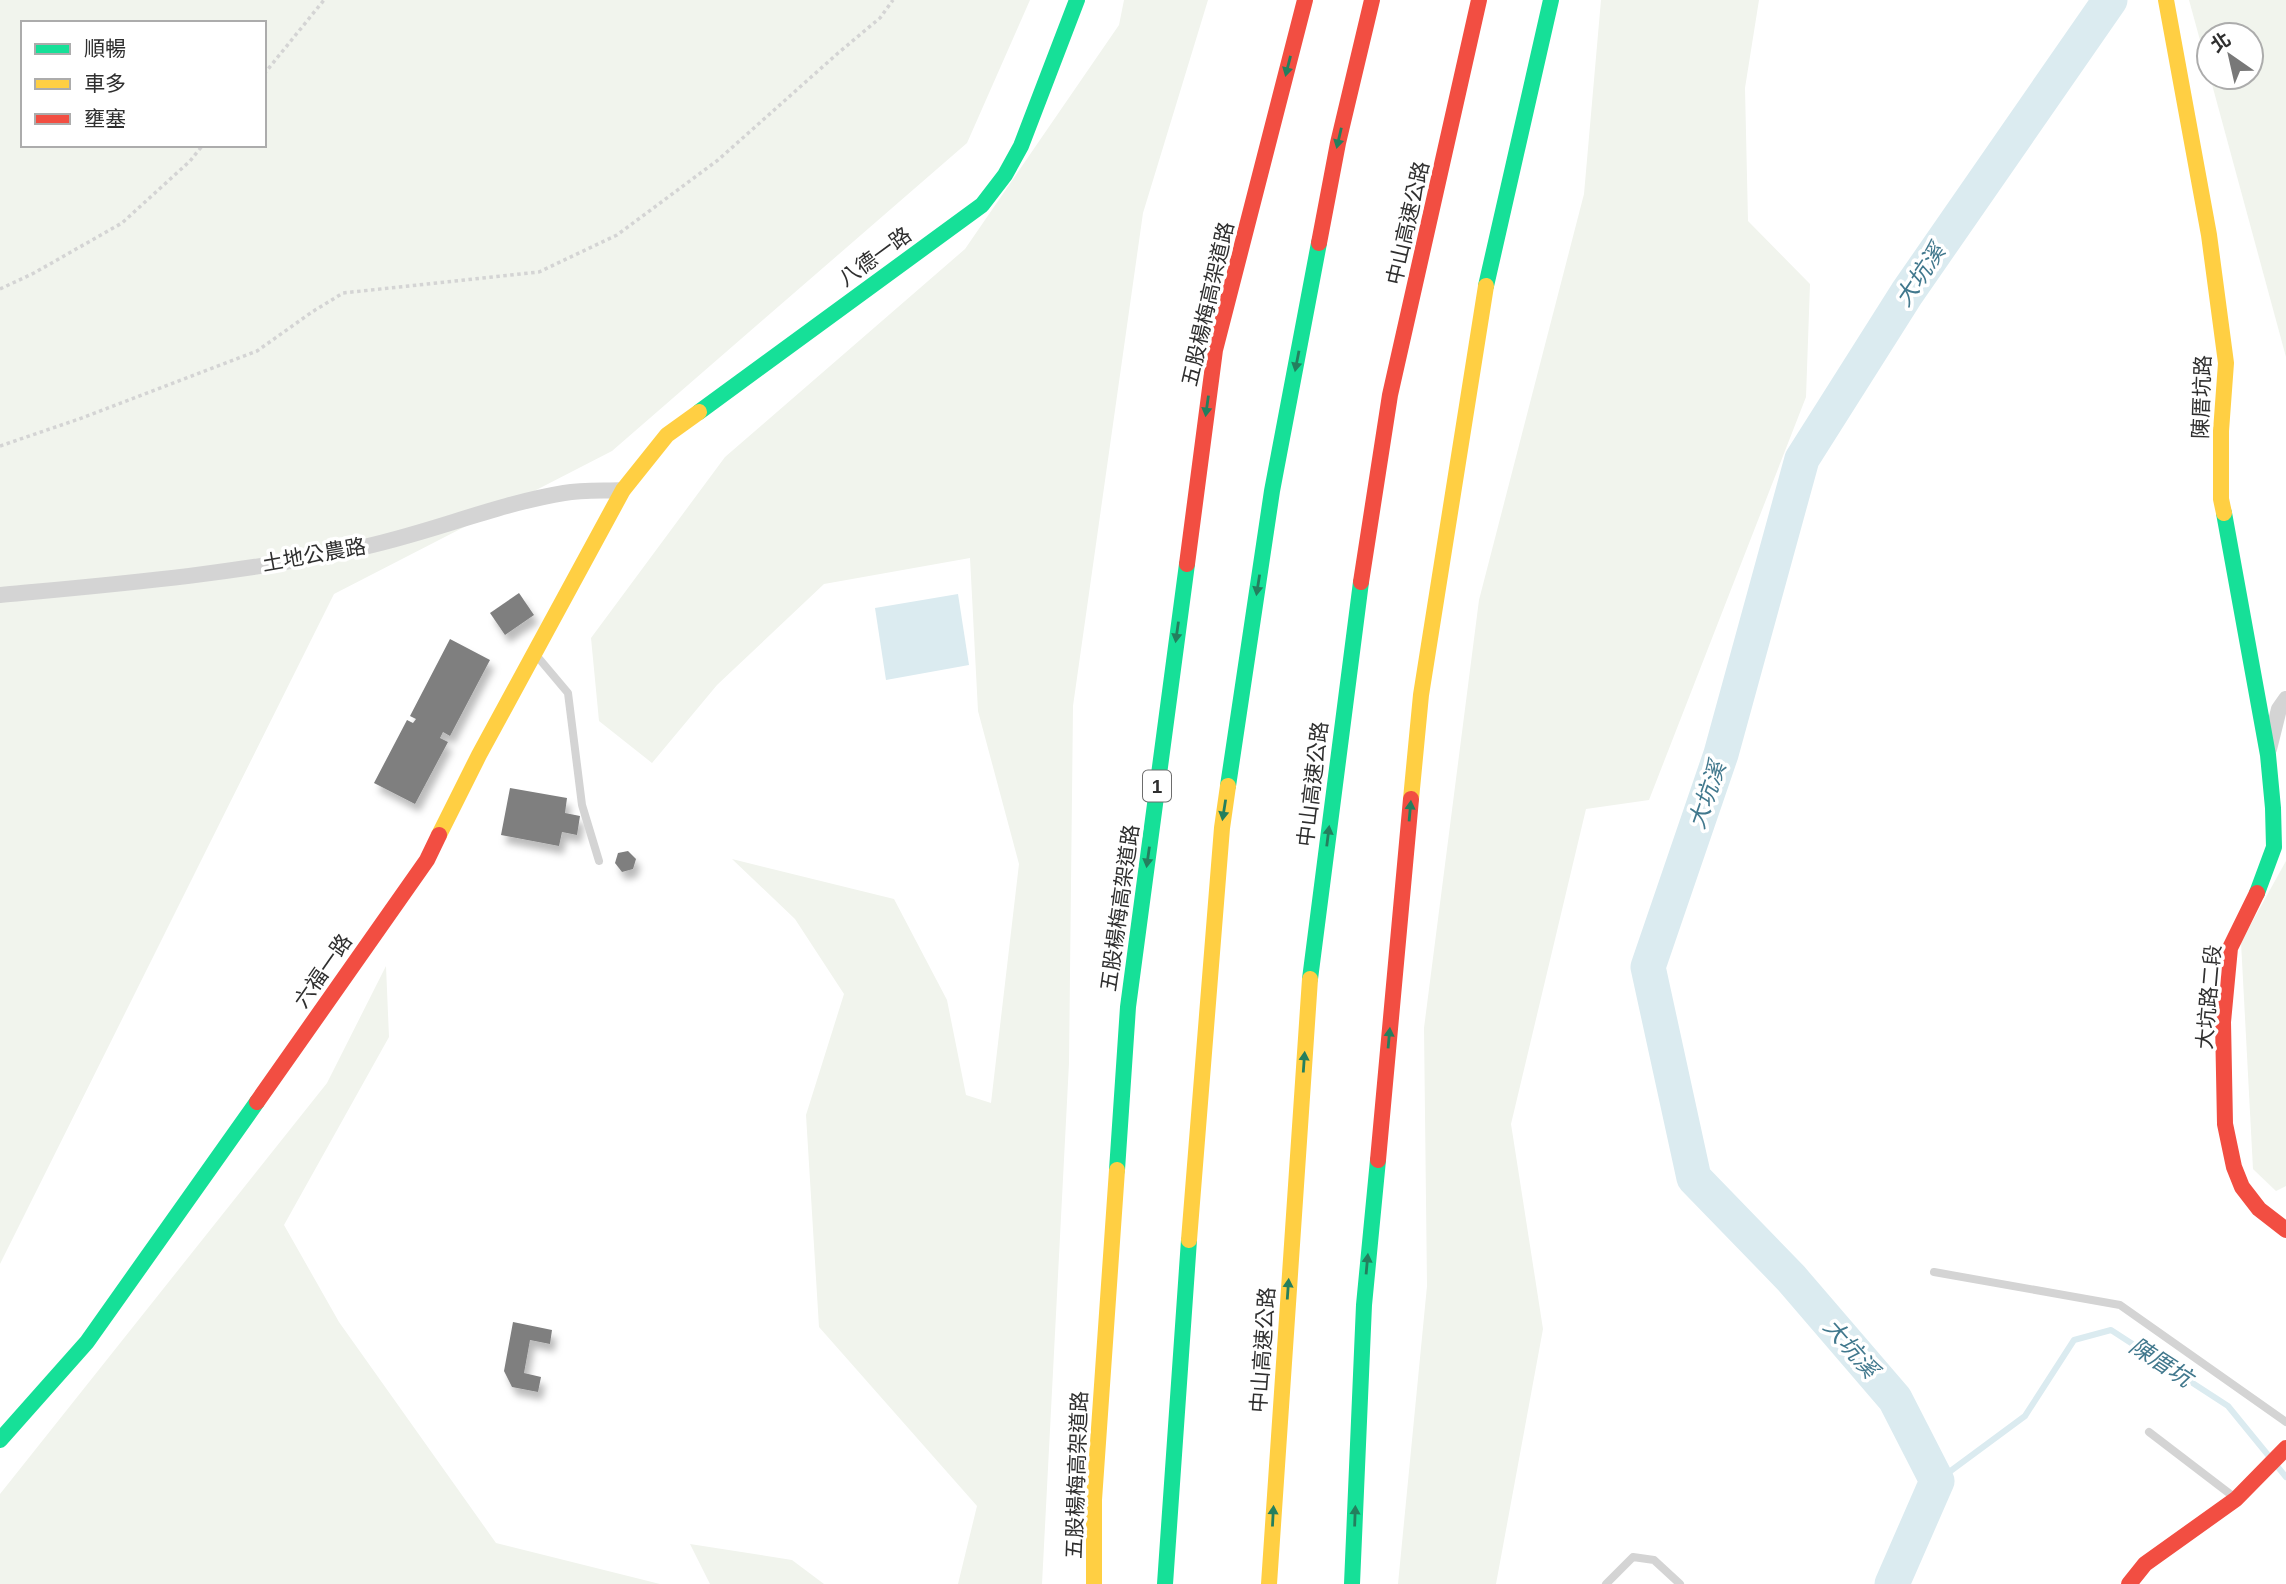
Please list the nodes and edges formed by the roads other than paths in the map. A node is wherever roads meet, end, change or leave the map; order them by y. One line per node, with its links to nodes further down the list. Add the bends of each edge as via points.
1 (1077, 0): 7 (main road, 八德一路, via 1021,146 982,205 667,435)
2 (1305, 0): 20 (main road, 五股楊梅高架道路 / 1, one-way to 20, via 1213,364 1128,1007 1094,1500)
3 (1373, 0): 21 (main road, one-way to 21, via 1338,144 1272,491 1222,828)
4 (1479, 0): 22 (main road, 中山高速公路, one-way to 4, via 1310,976 1356,614 1390,395)
5 (1551, 0): 23 (main road, one-way to 5, via 1364,1304 1421,695 1487,282)
6 (2166, 0): 11 (main road, 陳厝坑路, via 2227,363 2221,499)
7 (623, 490): 8 (street, 土地公農路, via 566,492 325,555 175,578); 9 (main road, 六福一路)
8 (0, 595)
9 (534, 652): 12 (lane, via 568,693 582,805); 17 (main road, 六福一路, via 427,860 87,1342)
10 (2286, 699): 11 (street, via 2279,709)
11 (2268, 755): 13 (main road, 大坑路二段, via 2274,847 2230,948 2223,1022 2225,1124 2242,1187 2259,1209)
12 (599, 861)
13 (2286, 1230)
14 (1934, 1272): 15 (lane, via 2120,1305)
15 (2286, 1422)
16 (2149, 1432): 19 (lane)
17 (0, 1440)
18 (2286, 1448): 19 (main road)
19 (2236, 1499): 26 (main road, via 2145,1564)
20 (1094, 1584)
21 (1165, 1584)
22 (1269, 1584)
23 (1352, 1584)
24 (1606, 1584): 25 (lane, via 1633,1557 1654,1560)
25 (1679, 1584)
26 (2129, 1584)

